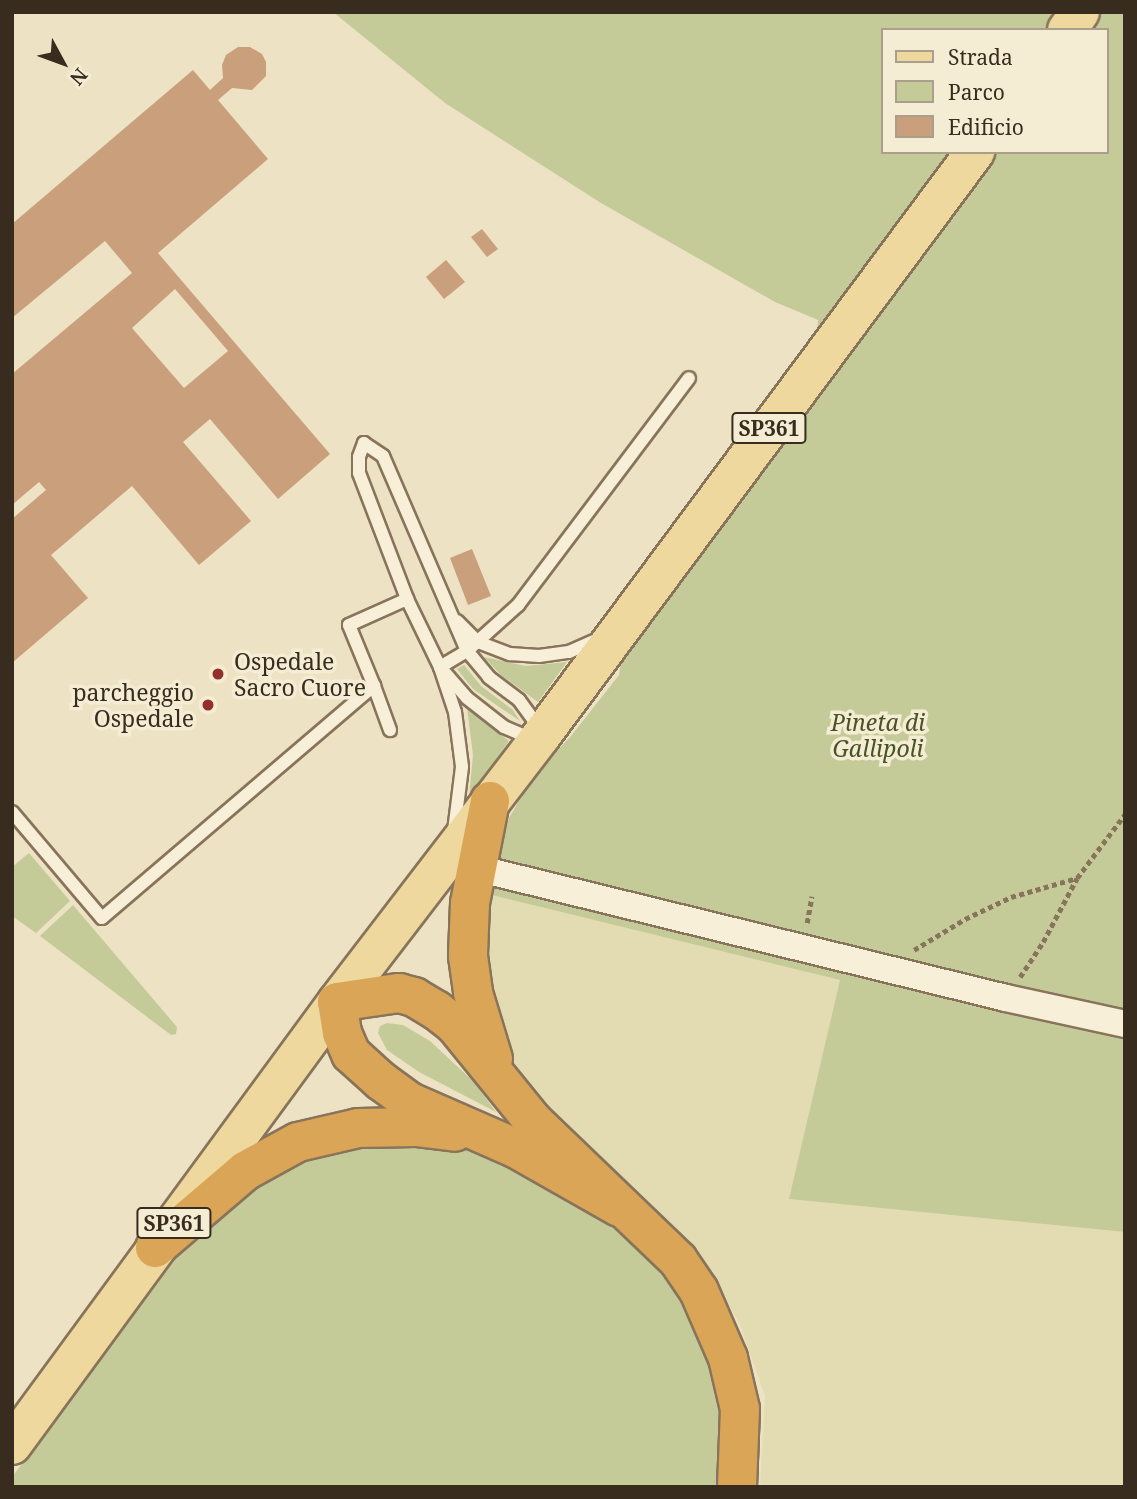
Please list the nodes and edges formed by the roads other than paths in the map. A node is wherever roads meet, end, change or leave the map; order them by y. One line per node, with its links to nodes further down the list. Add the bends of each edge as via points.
1 (1080, 12): 2 (main road)
2 (1068, 28)
3 (974, 154): 7 (main road, SP361)
4 (689, 378): 8 (lane, via 526,596)
5 (407, 599): 6 (lane, via 359,473 364,443 383,456); 10 (lane); 11 (lane, via 349,625)
6 (448, 611): 8 (lane); 9 (lane)
7 (620, 630): 8 (lane, via 569,652 538,656 510,654); 13 (main road, SP361)
8 (478, 642): 9 (lane)
9 (467, 651): 10 (lane); 13 (lane, via 489,677 519,700)
10 (440, 667): 13 (lane, via 467,698 503,727 525,736); 16 (lane, via 462,750)
11 (374, 686): 12 (lane); 15 (lane, via 102,918)
12 (390, 730)
13 (541, 736): 14 (main road, SP361)
14 (491, 801): 16 (highway)
15 (12, 812)
16 (464, 860): 17 (main road, SP361); 18 (street, via 888,969); 19 (highway, via 473,993)
17 (337, 1002): 19 (highway, via 384,994 414,997 455,1025); 20 (highway, via 346,1045 366,1069 410,1101); 22 (main road, SP361)
18 (1125, 1024)
19 (500, 1077): 21 (highway, via 533,1121)
20 (515, 1149): 21 (highway); 22 (highway, via 460,1133 416,1127 358,1128 298,1142 245,1171)
21 (620, 1207): 24 (highway, via 678,1260 714,1321 740,1409)
22 (155, 1248): 23 (main road, SP361)
23 (15, 1436)
24 (737, 1487)

